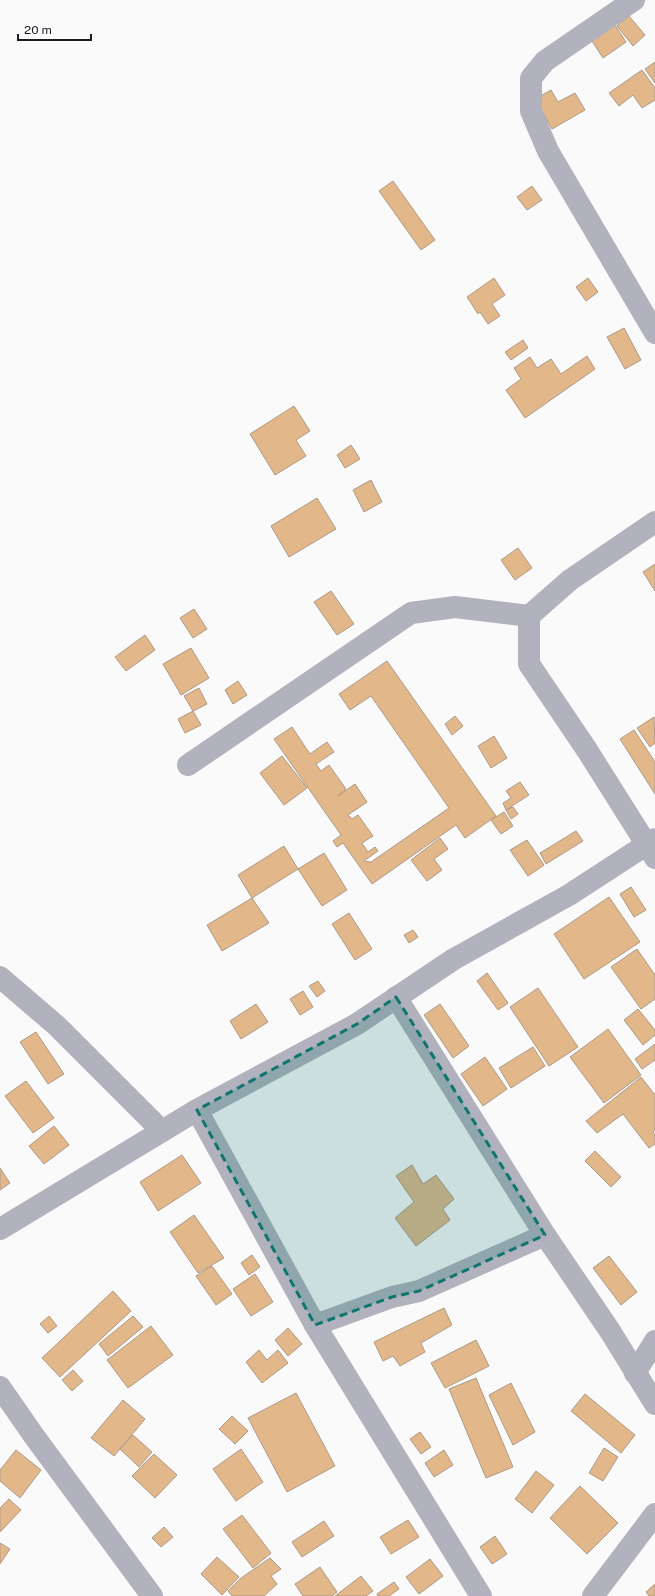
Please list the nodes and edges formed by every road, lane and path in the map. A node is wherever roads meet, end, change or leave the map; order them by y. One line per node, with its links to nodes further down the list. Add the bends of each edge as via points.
1 (634, 0): 2 (street, via 545,61 531,78 531,110 548,151)
2 (655, 333)
3 (655, 522): 4 (street, via 570,580)
4 (529, 616): 5 (street, via 455,607 411,613); 6 (street, via 529,664)
5 (188, 765)
6 (652, 847): 8 (street, via 454,958)
7 (0, 977): 10 (street, via 57,1026)
8 (396, 997): 9 (street, via 357,1024); 12 (street)
9 (197, 1110): 10 (street); 13 (street)
10 (162, 1131): 11 (street)
11 (0, 1229)
12 (545, 1235): 13 (street, via 419,1291 392,1297); 15 (street, via 610,1331)
13 (315, 1325): 20 (street)
14 (655, 1341): 15 (street)
15 (635, 1373): 17 (street)
16 (0, 1387): 19 (street)
17 (655, 1404)
18 (655, 1514): 21 (street)
19 (152, 1596)
20 (481, 1596)
21 (593, 1596)

